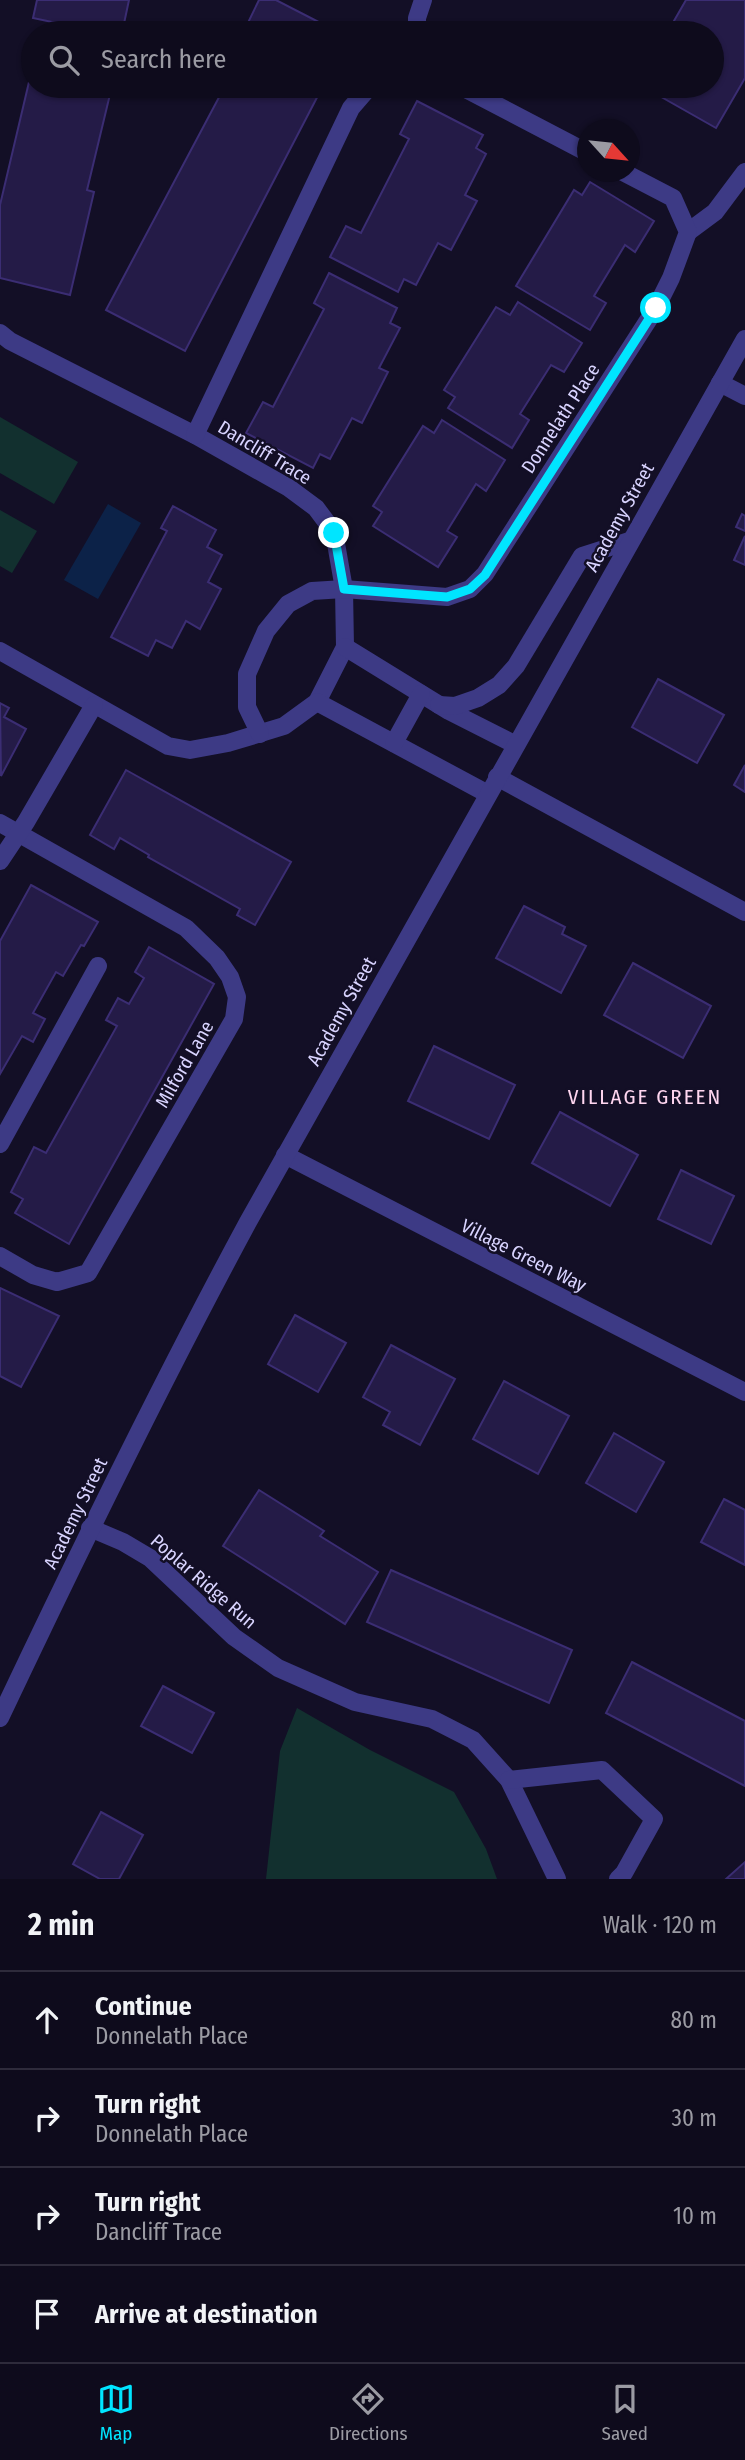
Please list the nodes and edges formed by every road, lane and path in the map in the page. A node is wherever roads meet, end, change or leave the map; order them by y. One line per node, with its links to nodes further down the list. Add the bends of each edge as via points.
1 (423, 0): 2 (street)
2 (417, 21)
3 (360, 98): 13 (street)
4 (483, 98): 5 (street)
5 (577, 148)
6 (745, 172): 8 (street, via 715,212)
7 (640, 181): 8 (street, via 673,198)
8 (688, 232): 15 (street, Donnelath Place, via 656,308 485,575 470,589 447,597)
9 (0, 333): 13 (street, Dancliff Trace)
10 (745, 339): 11 (street, Academy Street)
11 (720, 383): 12 (street); 14 (street, Academy Street)
12 (745, 396)
13 (195, 435): 15 (street, Dancliff Trace, via 316,508 334,533)
14 (629, 541): 21 (street, via 582,556 516,666 499,685 455,706); 24 (street, Academy Street)
15 (344, 589): 16 (street, Dancliff Trace); 22 (street, Donnelath Place, via 312,591 288,604 266,631 247,674 247,707)
16 (345, 647): 18 (street); 19 (street)
17 (0, 651): 20 (street)
18 (421, 694): 21 (street); 23 (street)
19 (317, 702): 22 (street, via 284,726); 23 (street)
20 (94, 705): 22 (street, via 168,746 190,750); 28 (street)
21 (439, 705): 24 (street)
22 (260, 734)
23 (394, 743): 26 (street)
24 (516, 745): 25 (street, Academy Street)
25 (497, 777): 26 (street, Academy Street); 30 (street)
26 (488, 794): 33 (street, Academy Street)
27 (0, 823): 28 (street, Milford Lane)
28 (18, 833): 29 (street); 34 (street, Milford Lane, via 186,928 216,958 237,997 234,1019 88,1273 57,1282 33,1275)
29 (0, 861)
30 (745, 912)
31 (98, 966): 32 (street)
32 (0, 1144)
33 (285, 1155): 35 (street, Village Green Way); 36 (street, Academy Street)
34 (0, 1256)
35 (745, 1392)
36 (90, 1528): 37 (street, Academy Street); 38 (street, Poplar Ridge Run, via 150,1558 234,1637 278,1668 355,1702 432,1719 473,1740)
37 (0, 1718)
38 (509, 1780): 39 (street, Poplar Ridge Run); 40 (street, via 601,1770 619,1786 654,1819)
39 (558, 1879)
40 (618, 1879)

